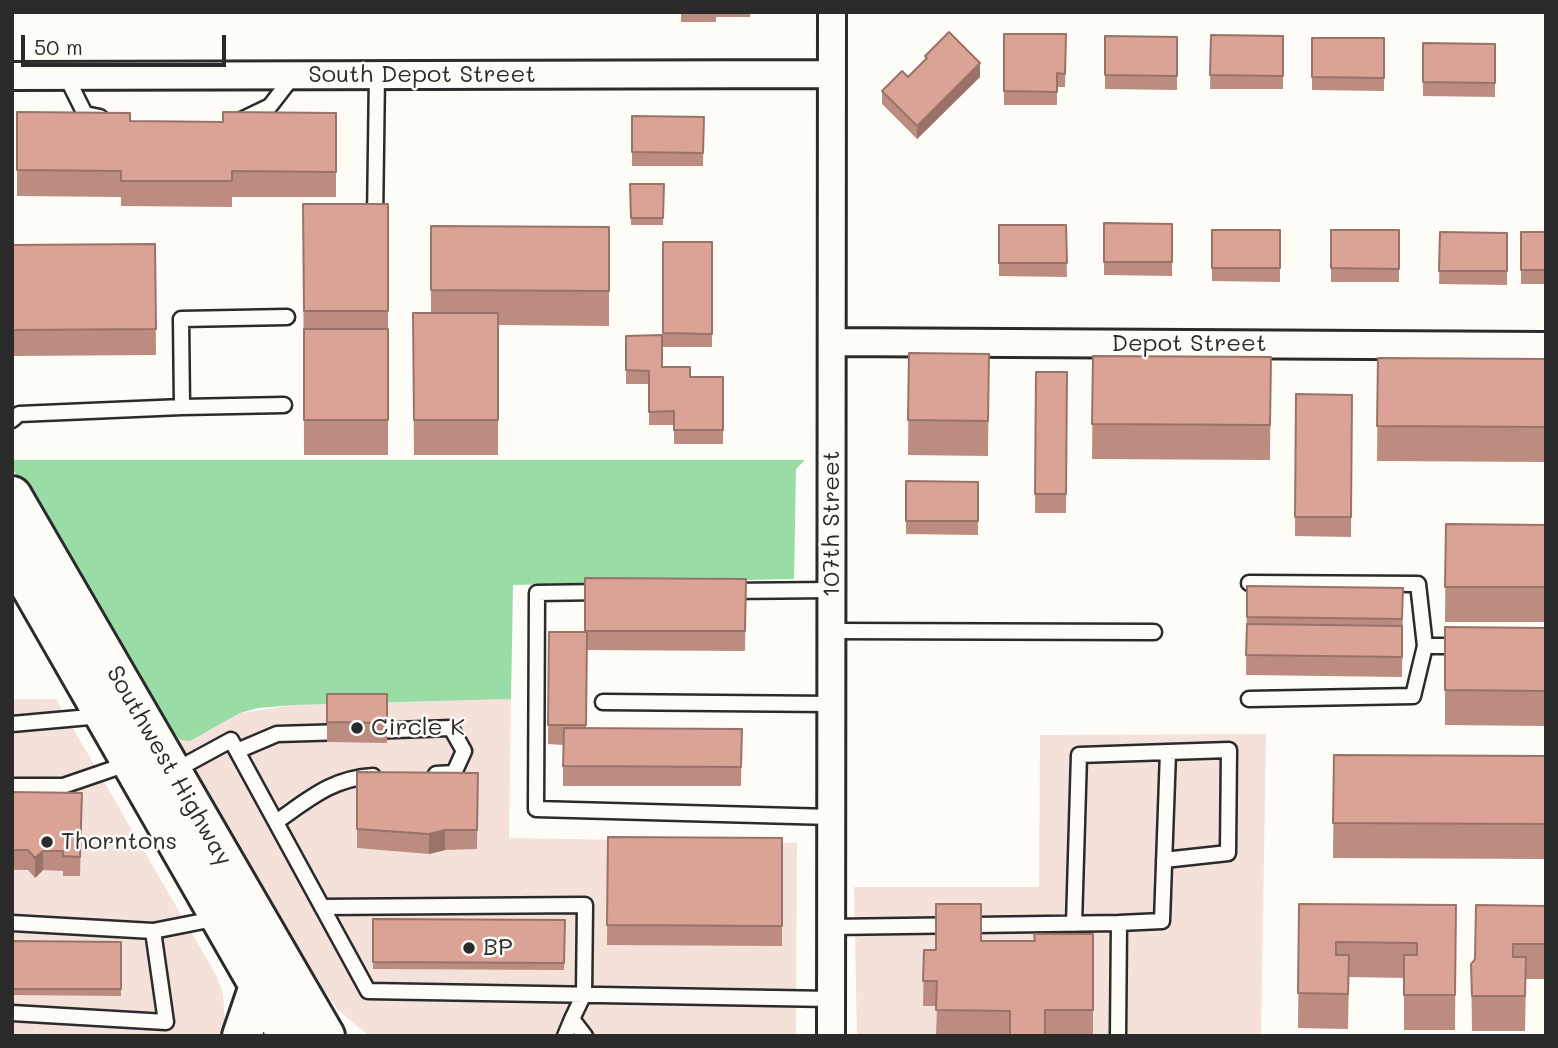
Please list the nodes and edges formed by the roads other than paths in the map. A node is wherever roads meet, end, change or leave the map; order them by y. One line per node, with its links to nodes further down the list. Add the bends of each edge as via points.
1 (832, 12): 2 (street, 107th Street)
2 (832, 74): 4 (street, South Depot Street); 11 (street, 107th Street)
3 (294, 75): 4 (street, South Depot Street); 6 (street, South Depot Street); 8 (lane, via 270,106)
4 (377, 75): 9 (lane)
5 (12, 76): 6 (street, South Depot Street)
6 (66, 76): 7 (lane, via 85,114)
7 (111, 119)
8 (227, 127)
9 (375, 228)
10 (287, 317): 14 (lane, via 181,319)
11 (832, 342): 12 (street, Depot Street); 19 (street, 107th Street)
12 (1546, 346)
13 (284, 405): 14 (lane)
14 (182, 407): 15 (lane)
15 (15, 413)
16 (12, 496): 33 (main road, Southwest Highway)
17 (12, 554): 29 (main road, Southwest Highway)
18 (1249, 583): 24 (lane, via 1418,584)
19 (832, 590): 20 (lane); 22 (street, 107th Street)
20 (711, 591)
21 (617, 592): 37 (lane, via 537,593 536,809)
22 (832, 631): 23 (lane); 28 (street, 107th Street)
23 (1153, 632)
24 (1425, 646): 25 (lane); 26 (lane, via 1412,696)
25 (1479, 646)
26 (1249, 699)
27 (603, 702): 28 (lane)
28 (831, 704): 37 (street, 107th Street)
29 (106, 715): 30 (lane); 33 (main road, Southwest Highway)
30 (12, 724)
31 (237, 751): 33 (lane, via 230,740); 34 (lane, via 277,734 451,728 464,751 454,773); 38 (lane)
32 (1168, 752): 39 (lane); 39 (lane, via 1229,750 1228,853); 44 (lane, via 1079,755)
33 (150, 774): 36 (lane, via 63,786); 41 (main road, Southwest Highway); 54 (main road, Southwest Highway)
34 (426, 774)
35 (384, 776): 38 (lane, via 356,777 328,786)
36 (12, 786)
37 (831, 817): 45 (street, 107th Street)
38 (276, 822): 40 (lane)
39 (1164, 860): 43 (lane, via 1162,921)
40 (322, 907): 48 (lane, via 368,991); 48 (lane, via 585,905)
41 (220, 918): 46 (lane); 47 (main road, Southwest Highway)
42 (12, 923): 46 (lane)
43 (1119, 923): 44 (lane); 58 (lane)
44 (1074, 924): 45 (lane)
45 (831, 927): 49 (street, 107th Street)
46 (153, 931): 50 (lane, via 166,1022)
47 (259, 986): 52 (main road); 53 (main road, Southwest Highway)
48 (584, 995): 49 (lane); 51 (lane)
49 (831, 999): 57 (street, 107th Street)
50 (12, 1013)
51 (572, 1019): 55 (lane); 56 (lane)
52 (242, 1036)
53 (288, 1036)
54 (326, 1036)
55 (565, 1036)
56 (585, 1036)
57 (831, 1036)
58 (1118, 1036)

